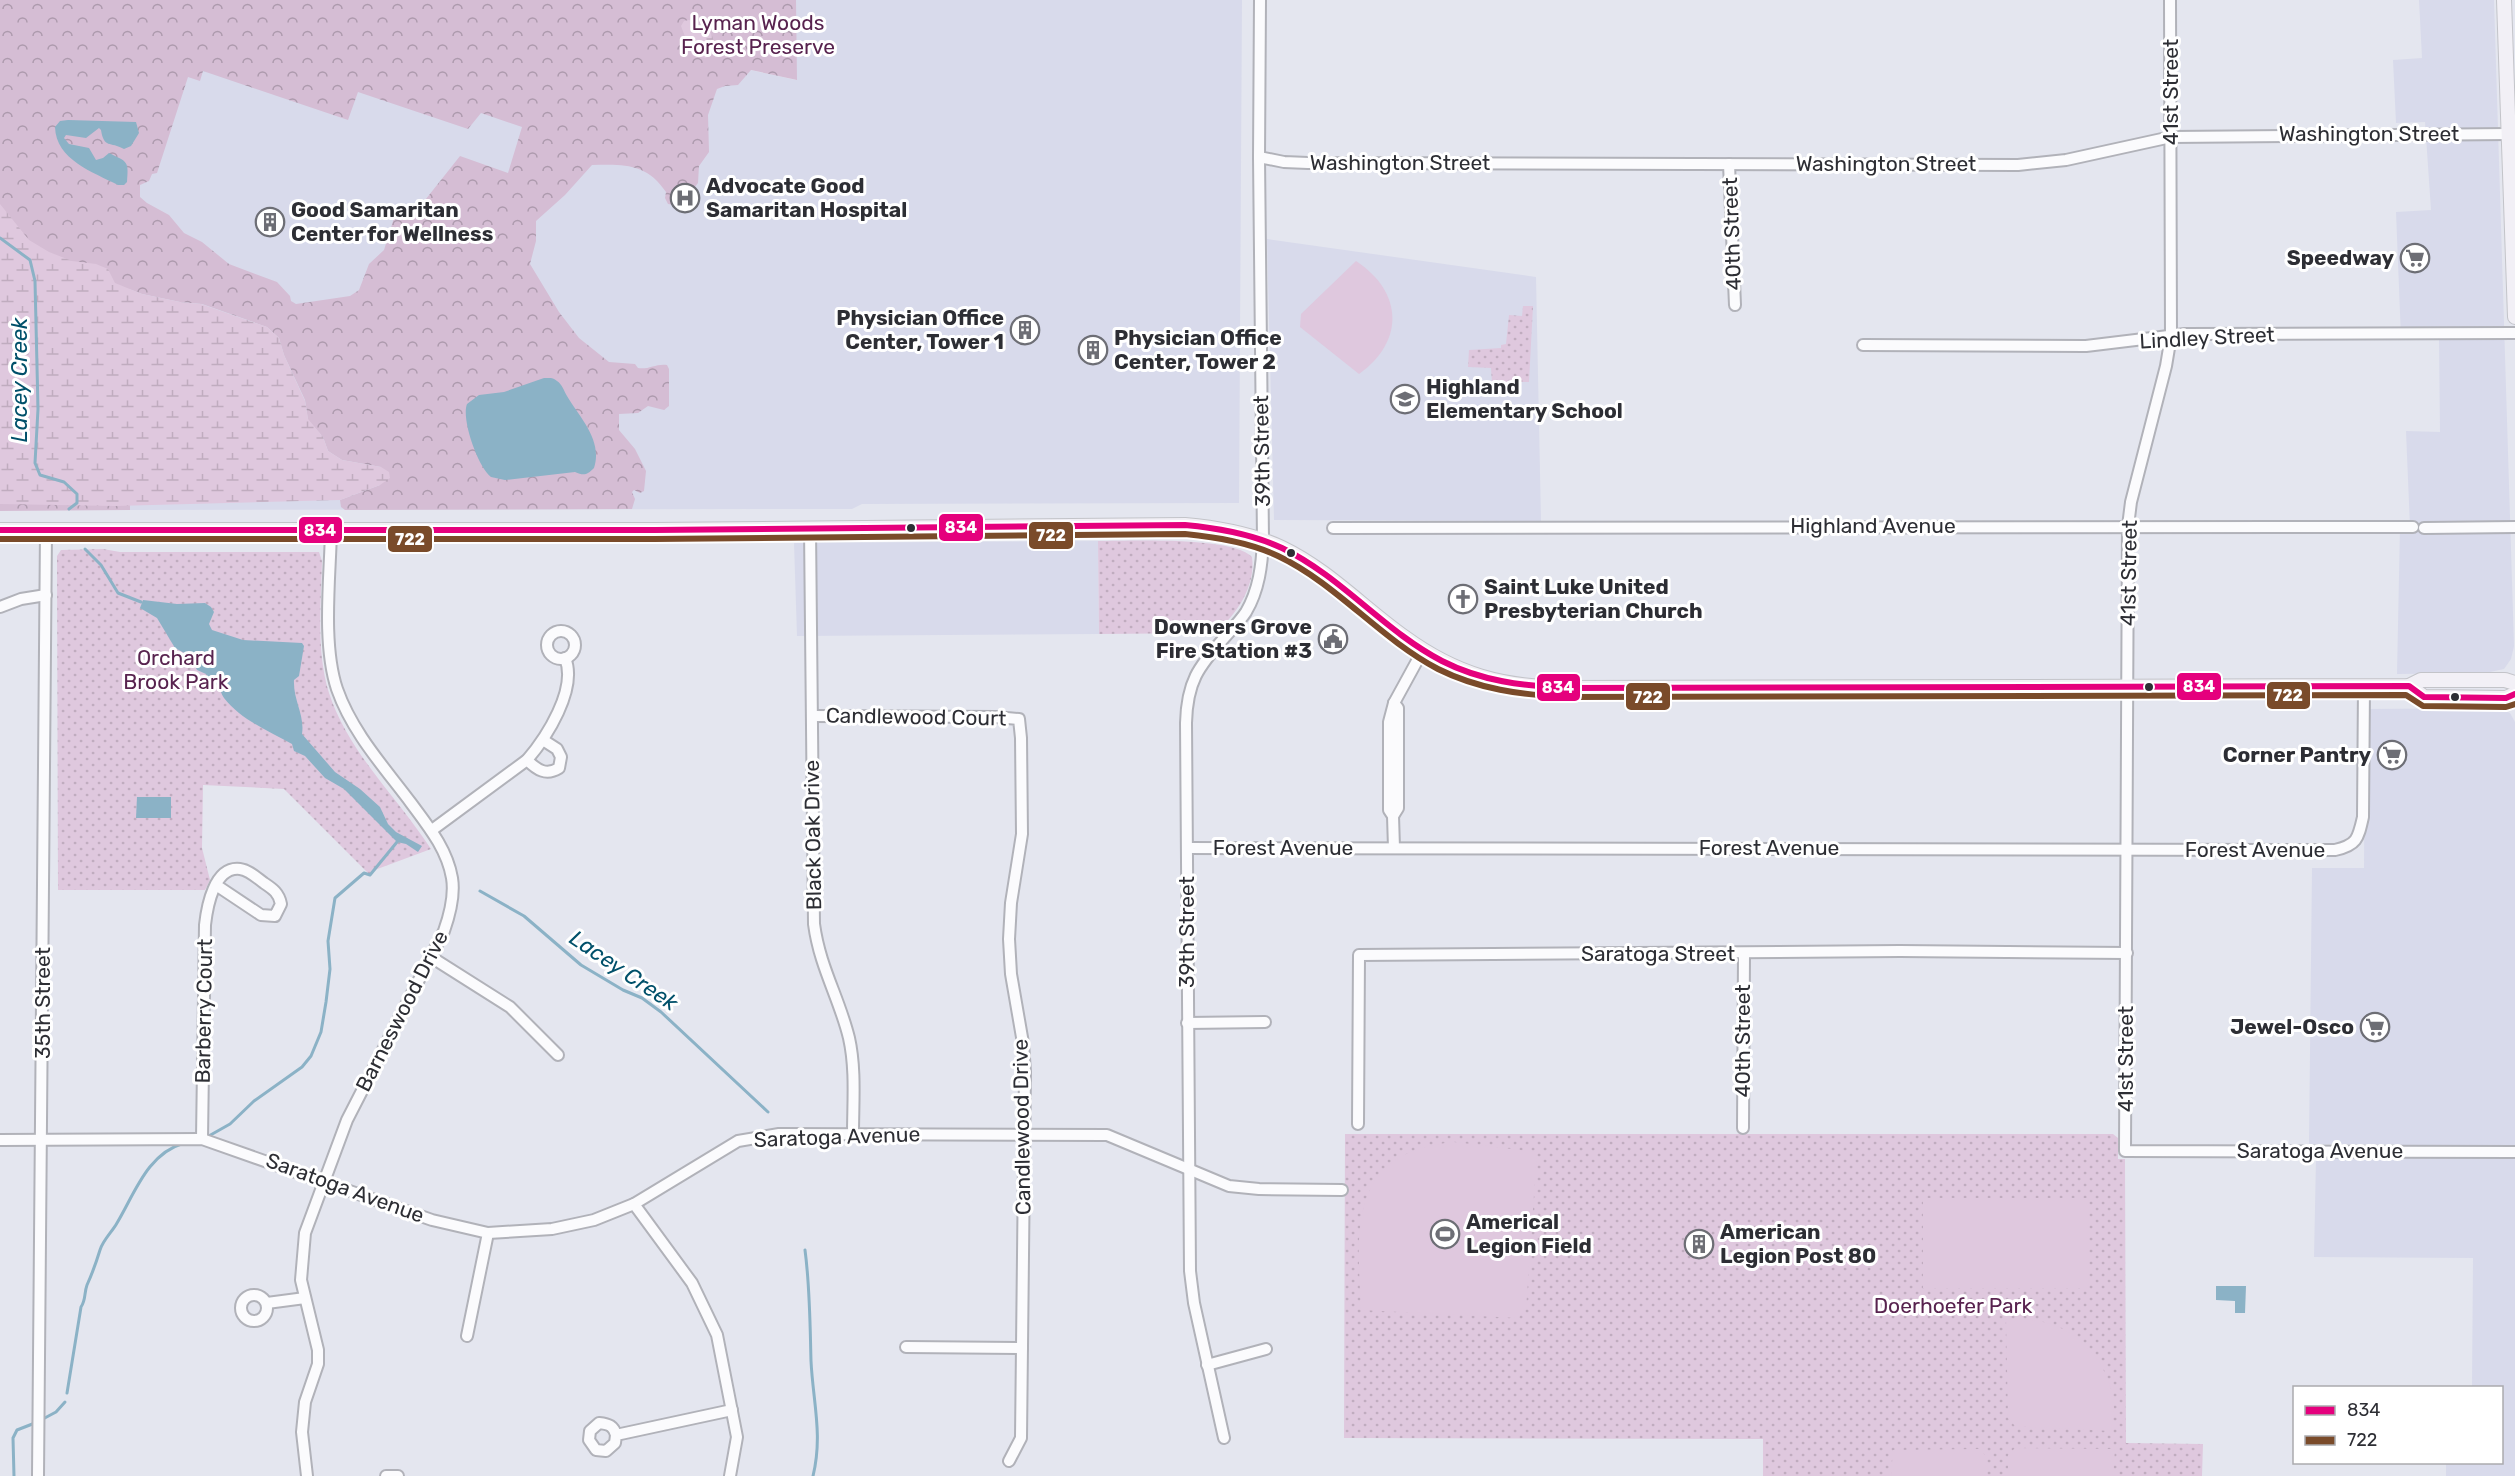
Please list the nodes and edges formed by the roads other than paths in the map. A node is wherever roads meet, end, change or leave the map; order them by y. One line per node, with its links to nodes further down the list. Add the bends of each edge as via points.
1 (1260, 0): 6 (street, 39th Street)
2 (2170, 0): 5 (street, 41st Street)
3 (2504, 0): 4 (main road)
4 (2510, 134): 5 (street, Washington Street); 8 (main road)
5 (2171, 137): 7 (street, Washington Street, via 2032,165); 12 (street, 41st Street)
6 (1259, 157): 7 (street, Washington Street, via 1308,163); 21 (street, 39th Street)
7 (1729, 164): 9 (street, 40th Street)
8 (2514, 224): 10 (main road)
9 (1735, 305)
10 (2515, 316)
11 (2515, 333): 12 (street, Lindley Street)
12 (2171, 336): 13 (street, Lindley Street, via 2086,346); 14 (street, 41st Street)
13 (1863, 345)
14 (2128, 526): 15 (street, Highland Avenue); 16 (street, Highland Avenue); 29 (street, 41st Street)
15 (2515, 527)
16 (1332, 528)
17 (810, 529): 20 (main road); 21 (main road, via 1176,525); 31 (street, Black Oak Drive)
18 (0, 530): 19 (main road)
19 (46, 530): 20 (main road); 22 (street, 35th Street)
20 (331, 531): 35 (street, Barneswood Drive, via 329,640 337,688 357,730)
21 (1263, 540): 24 (main road, via 1312,565); 36 (street, 39th Street, via 1261,569 1246,612 1205,659 1190,687 1186,723)
22 (46, 594): 23 (street); 50 (street, 35th Street)
23 (0, 607)
24 (1423, 650): 29 (main road, via 1481,677 1536,688); 37 (street, via 1394,703 1389,722 1389,810 1393,816)
25 (565, 658): 33 (street, via 568,675 563,700)
26 (2515, 683): 28 (main road, via 2421,680)
27 (2364, 686): 28 (main road); 29 (main road); 38 (street, Forest Avenue, via 2363,817 2359,837 2350,847 2313,851)
28 (2409, 686): 30 (main road, via 2424,697 2506,698)
29 (2128, 688): 38 (street, 41st Street)
30 (2515, 694)
31 (812, 716): 32 (street, Candlewood Court); 48 (street, Black Oak Drive, via 814,924 820,956 850,1041)
32 (1019, 719): 49 (street, Candlewood Drive, via 1022,834 1009,939 1023,1042)
33 (543, 741): 34 (street); 34 (street, via 557,749 561,757 559,768 541,771)
34 (527, 760): 35 (street)
35 (432, 830): 42 (street, Barneswood Drive, via 448,863 453,885 450,915)
36 (1187, 848): 37 (street, Forest Avenue); 44 (street, 39th Street)
37 (1394, 848): 38 (street, Forest Avenue)
38 (2128, 849): 40 (street, 41st Street)
39 (216, 885): 39 (street, via 261,915 275,915 281,904 276,891 246,871 231,870); 51 (street, Barberry Court, via 205,925)
40 (2127, 953): 41 (street, Saratoga Street); 53 (street, 41st Street)
41 (1744, 954): 46 (street, Saratoga Street, via 1359,955); 47 (street, 40th Street)
42 (431, 957): 45 (street, via 510,1007); 56 (street, Barneswood Drive, via 347,1120)
43 (1264, 1022): 44 (street)
44 (1187, 1023): 55 (street, 39th Street)
45 (558, 1055)
46 (1358, 1124)
47 (1743, 1128)
48 (853, 1134): 49 (street, Saratoga Avenue); 58 (street, Saratoga Avenue, via 779,1134 738,1141)
49 (1024, 1135): 55 (street, Saratoga Avenue, via 1107,1135); 64 (street, Candlewood Drive)
50 (42, 1139): 51 (street, Saratoga Avenue); 52 (street, Saratoga Avenue); 71 (street, 35th Street)
51 (202, 1139): 56 (street, Saratoga Avenue)
52 (0, 1140)
53 (2126, 1151): 54 (street, Saratoga Avenue)
54 (2515, 1152)
55 (1189, 1169): 57 (street, Saratoga Avenue, via 1241,1188); 66 (street, 39th Street, via 1191,1288)
56 (323, 1183): 59 (street, Saratoga Avenue, via 432,1220); 60 (street, Barneswood Drive, via 302,1251)
57 (1342, 1190)
58 (634, 1204): 59 (street, Saratoga Avenue, via 563,1227); 67 (street, via 705,1306 723,1359)
59 (488, 1233): 62 (street)
60 (305, 1298): 61 (street); 72 (street, Barneswood Drive, via 318,1350 302,1424)
61 (267, 1304)
62 (467, 1336)
63 (906, 1347): 64 (street)
64 (1022, 1348): 70 (street, Candlewood Drive, via 1021,1438)
65 (1266, 1349): 66 (street)
66 (1208, 1365): 69 (street, 39th Street)
67 (732, 1410): 68 (street); 75 (street, via 737,1437)
68 (616, 1436)
69 (1224, 1438)
70 (1009, 1461)
71 (38, 1476)
72 (307, 1476)
73 (386, 1476): 74 (street)
74 (398, 1476)
75 (730, 1476)

